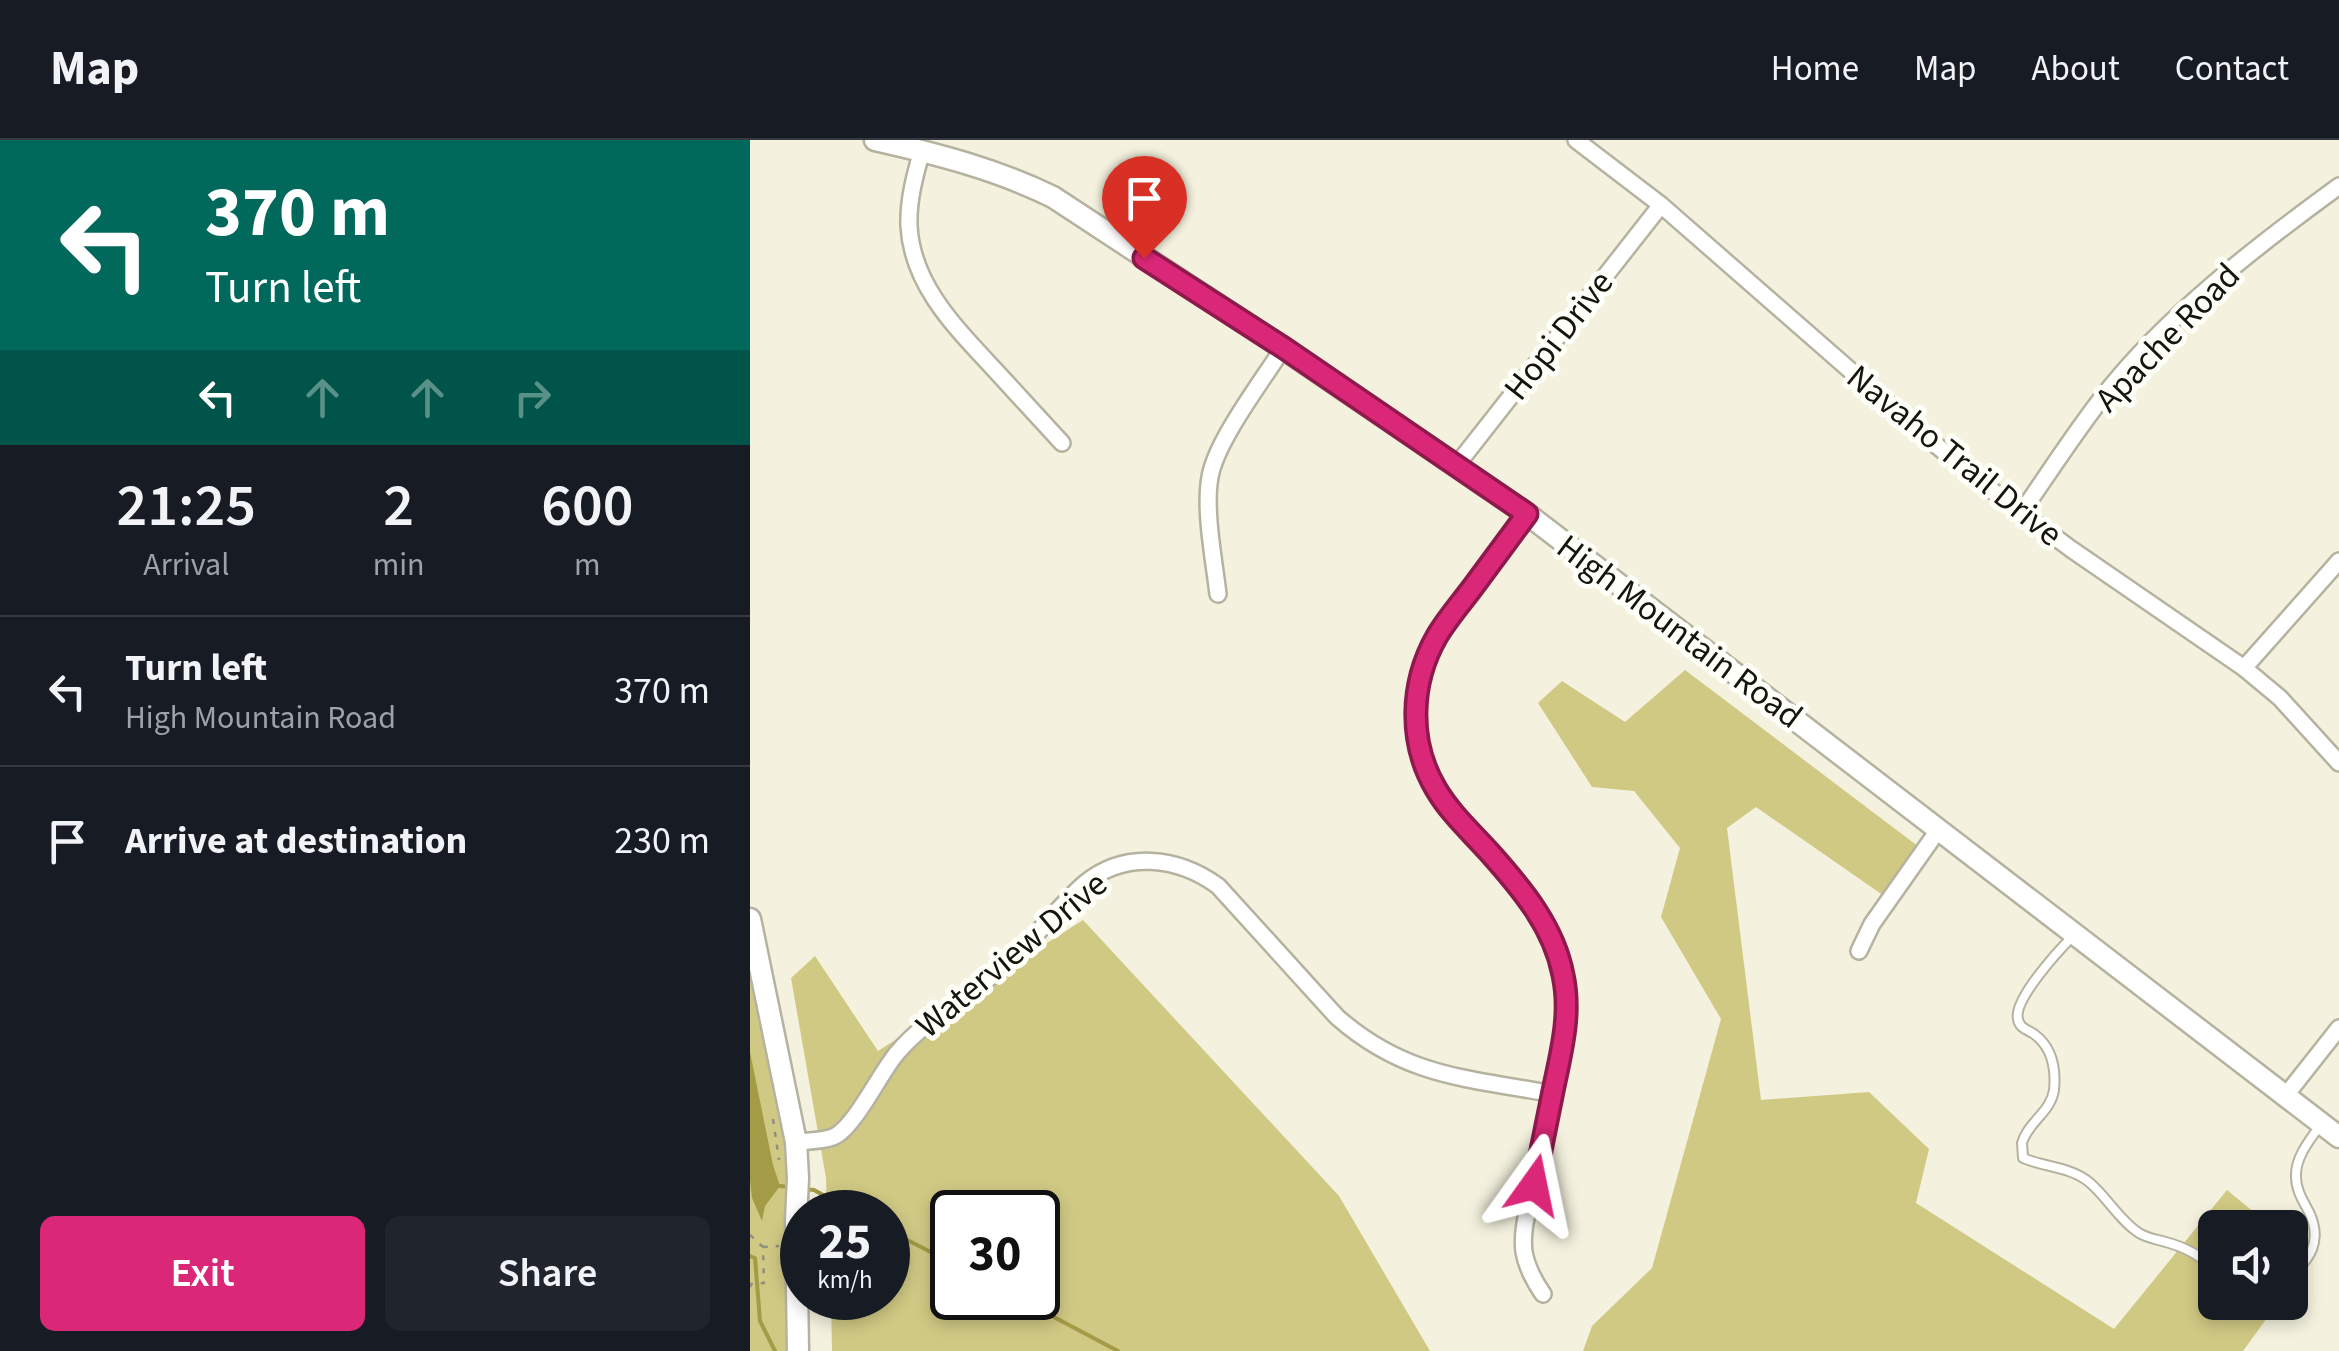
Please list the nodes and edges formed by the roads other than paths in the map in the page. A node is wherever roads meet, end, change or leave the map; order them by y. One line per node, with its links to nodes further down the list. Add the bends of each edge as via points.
1 (875, 140): 3 (main road, High Mountain Road)
2 (1576, 140): 5 (street, Navaho Trail Drive)
3 (922, 150): 6 (main road, High Mountain Road, via 986,168 1052,198); 7 (street, via 909,211 922,276 950,322)
4 (2339, 186): 9 (street, Apache Road, via 2242,259 2149,346 2106,393)
5 (1660, 205): 8 (street, Hopi Drive); 9 (street, Navaho Trail Drive)
6 (1284, 348): 8 (main road, High Mountain Road); 12 (street, via 1210,474)
7 (1062, 443)
8 (1456, 466): 10 (main road, High Mountain Road)
9 (2020, 513): 13 (street, Navaho Trail Drive)
10 (1527, 514): 15 (main road, High Mountain Road); 20 (street, via 1439,632 1421,673 1416,722 1435,787 1536,910 1558,953 1566,1025)
11 (2339, 561): 13 (street)
12 (1218, 594)
13 (2244, 668): 14 (street, Navaho Trail Drive)
14 (2339, 763)
15 (1939, 829): 17 (main road, High Mountain Road); 18 (street)
16 (750, 919): 24 (main road)
17 (2075, 934): 21 (main road, High Mountain Road); 27 (lane, via 2031,986 2017,1014 2022,1028 2044,1043 2055,1076 2053,1097 2022,1143 2023,1158 2088,1180 2141,1234)
18 (1860, 951)
19 (2339, 1028): 21 (street)
20 (1552, 1094): 24 (street, Waterview Drive, via 1436,1073 1381,1050 1338,1017 1218,886 1202,874 1154,860 1102,872 1084,884 1000,970 917,1032 878,1078 852,1124 832,1138); 29 (street, via 1524,1232 1527,1264)
21 (2286, 1095): 22 (main road, High Mountain Road)
22 (2322, 1123): 23 (main road, High Mountain Road); 25 (lane, via 2297,1165)
23 (2339, 1137)
24 (796, 1142): 30 (main road)
25 (2307, 1210)
26 (2308, 1212): 28 (lane, via 2315,1232)
27 (2198, 1256)
28 (2308, 1257)
29 (1543, 1294)
30 (798, 1351)

